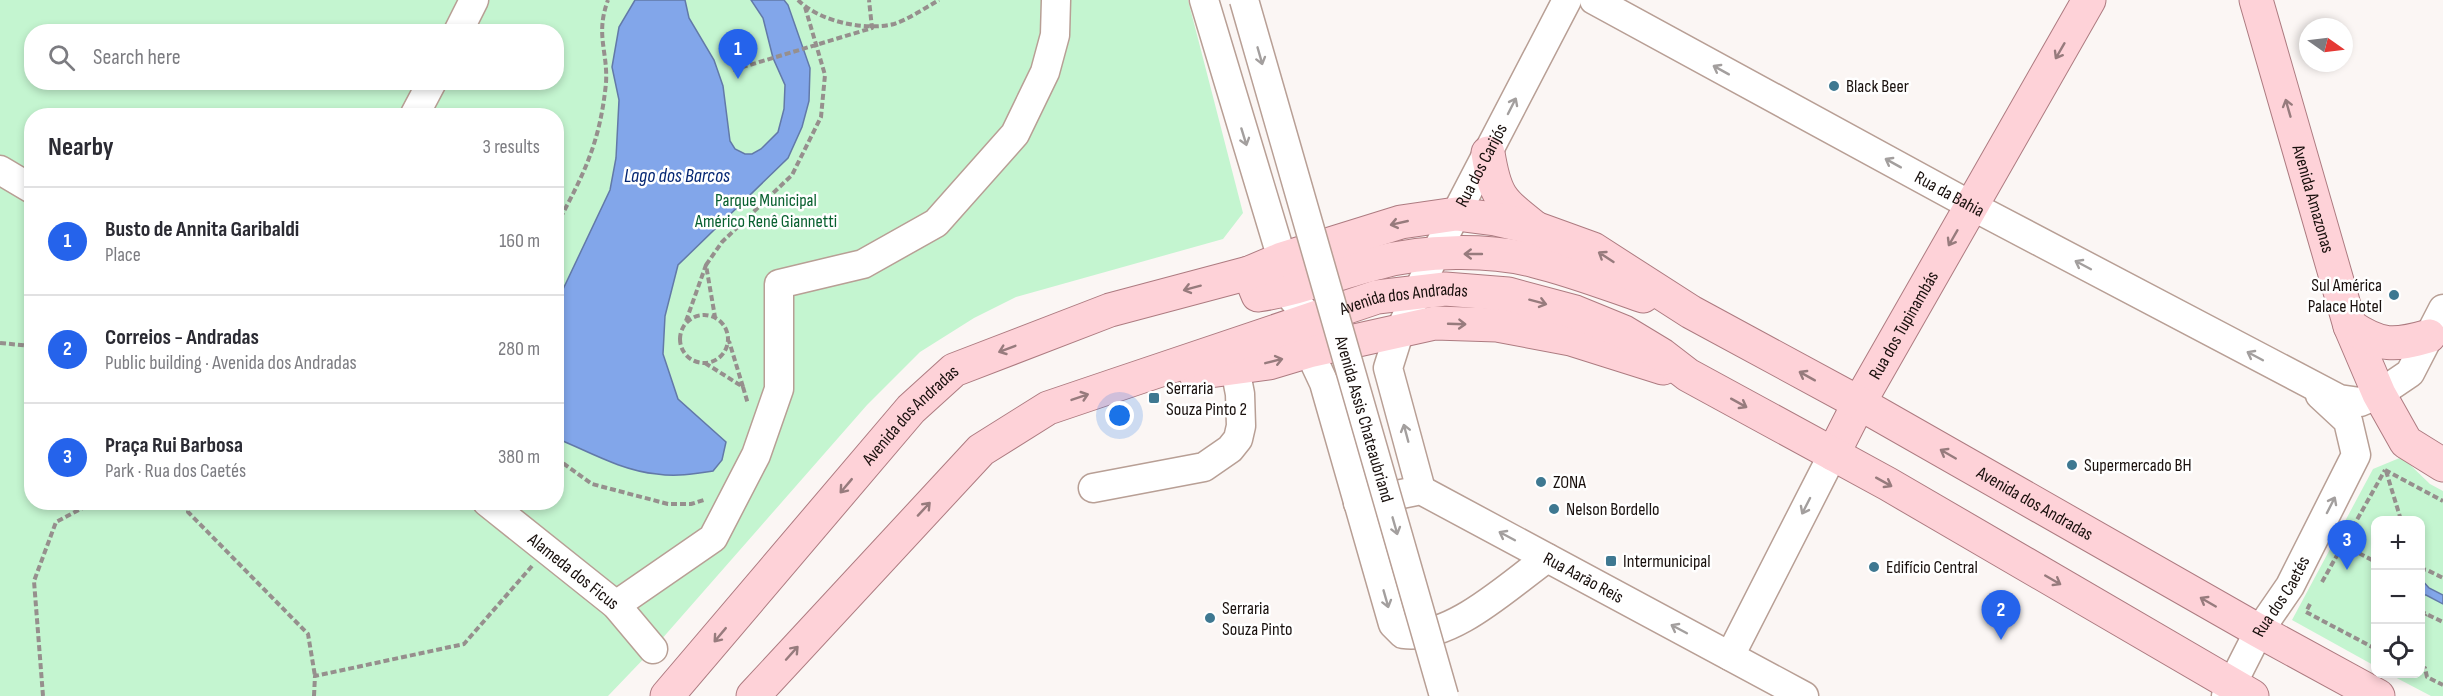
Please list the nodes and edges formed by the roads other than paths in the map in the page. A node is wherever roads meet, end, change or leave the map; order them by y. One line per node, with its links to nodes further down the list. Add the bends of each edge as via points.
1 (474, 0): 9 (street)
2 (1056, 0): 41 (street, via 1055,35 1045,72 1015,134 936,223 863,264 779,284 779,389 756,455 712,538)
3 (1204, 0): 19 (street, one-way to 19)
4 (1244, 0): 48 (street, Avenida Assis Chateaubriand, one-way to 48, bridge)
5 (1567, 0): 12 (street, Rua dos Carijós, one-way to 5)
6 (1594, 0): 15 (street, Rua da Bahia, one-way to 6)
7 (2090, 0): 15 (main road, Rua dos Tupinambás, one-way to 15)
8 (2256, 0): 25 (main road, Avenida Amazonas, one-way to 8)
9 (462, 24)
10 (428, 90): 11 (street)
11 (418, 108)
12 (1488, 153): 16 (street, Rua dos Carijós); 17 (main road, via 1492,180 1504,203)
13 (0, 170): 14 (street)
14 (24, 184)
15 (1972, 206): 30 (street, Rua da Bahia, one-way to 15); 33 (main road, Rua dos Tupinambás, one-way to 33)
16 (1456, 214): 17 (main road, Avenida dos Andradas); 18 (street, Rua dos Carijós); 19 (main road, Avenida dos Andradas, one-way to 19, via 1401,222)
17 (1535, 228): 22 (main road, Avenida dos Andradas, one-way to 17, via 1593,249)
18 (1435, 254): 20 (main road, Avenida dos Andradas); 21 (street, Rua dos Carijós); 22 (main road, Avenida dos Andradas, one-way to 18, via 1533,260 1488,254)
19 (1282, 259): 20 (main road, Avenida dos Andradas)
20 (1264, 286): 23 (main road, via 1269,313); 47 (main road, Avenida dos Andradas, one-way to 47, via 1110,310 954,370 911,409)
21 (1418, 292): 23 (main road, Avenida dos Andradas, via 1377,297); 26 (street, Rua dos Carijós); 29 (main road, Avenida dos Andradas, one-way to 29, via 1445,289 1508,294 1575,312 1624,332)
22 (1690, 312): 33 (main road, Avenida dos Andradas, one-way to 22)
23 (1300, 322): 27 (main road); 31 (main road, Avenida dos Andradas)
24 (2436, 322): 25 (main road, via 2402,344 2368,338); 32 (street, via 2410,373)
25 (2350, 326): 32 (main road, Avenida Amazonas)
26 (1399, 333): 27 (main road, Avenida dos Andradas); 29 (main road, Avenida dos Andradas, one-way to 29, via 1435,323 1497,325 1571,339); 37 (street, Avenida Assis Chateaubriand, one-way to 26, via 1388,368)
27 (1309, 351): 28 (main road, Avenida dos Andradas, one-way to 27); 38 (street, Avenida Assis Chateaubriand, via 1324,383)
28 (1234, 368): 31 (main road, Avenida dos Andradas); 36 (street, via 1241,426 1230,450 1204,467)
29 (1688, 375): 34 (main road, Avenida dos Andradas, one-way to 34)
30 (2307, 383): 32 (street, via 2339,399 2360,402); 42 (street, Rua dos Caetés, one-way to 30, via 2290,586 2356,455 2348,421)
31 (1113, 386): 45 (main road, Avenida dos Andradas, one-way to 31, via 981,450 1048,408)
32 (2379, 394): 35 (main road, via 2406,442)
33 (1859, 403): 34 (main road, Rua dos Tupinambás); 42 (main road, Avenida dos Andradas, one-way to 33)
34 (1833, 454): 44 (street, Rua dos Tupinambás, one-way to 44); 46 (main road, Avenida dos Andradas, one-way to 46)
35 (2443, 465)
36 (1094, 488)
37 (1421, 490): 38 (street); 40 (street, Rua Aarão Reis, one-way to 37)
38 (1358, 503): 40 (street, Avenida Assis Chateaubriand, one-way to 40, via 1394,624 1403,634 1416,636 1459,622)
39 (497, 510): 41 (street, Alameda dos Ficus)
40 (1547, 558): 44 (street, Rua Aarão Reis, one-way to 40)
41 (616, 605): 43 (street, Alameda dos Ficus)
42 (2259, 632): 46 (street, Rua dos Caetés); 50 (main road, Avenida dos Andradas)
43 (653, 649)
44 (1730, 656): 49 (street, Rua Aarão Reis)
45 (765, 691)
46 (2237, 692)
47 (667, 696)
48 (1444, 696)
49 (1804, 696)
50 (2378, 696)

